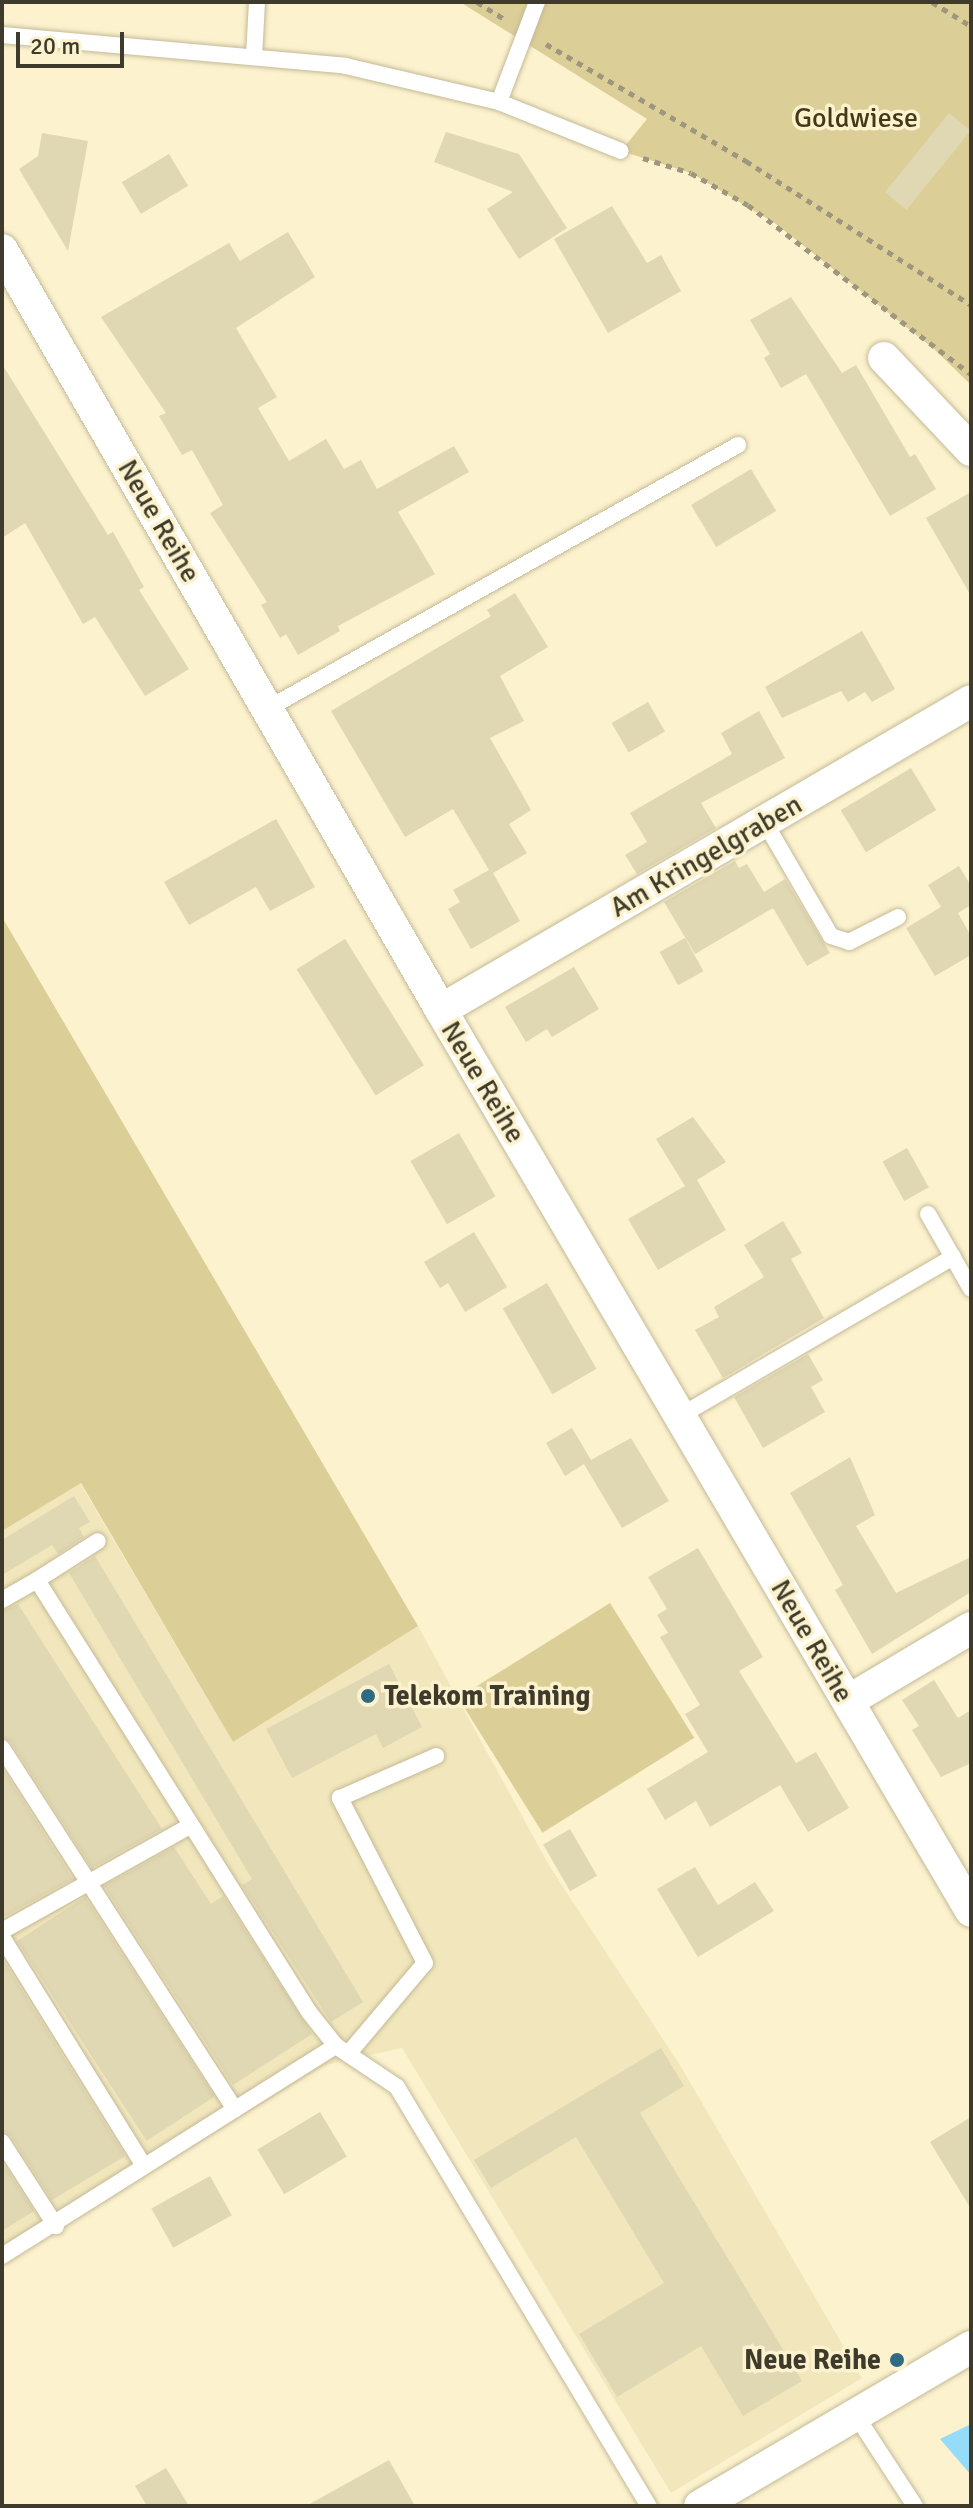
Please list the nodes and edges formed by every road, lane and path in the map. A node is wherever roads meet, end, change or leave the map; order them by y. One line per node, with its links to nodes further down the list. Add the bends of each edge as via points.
1 (257, 2): 8 (lane)
2 (477, 2): 6 (path)
3 (537, 2): 6 (lane)
4 (932, 2): 5 (path)
5 (971, 26)
6 (526, 32): 9 (lane); 12 (path, via 746,161)
7 (2, 35): 8 (lane)
8 (254, 57): 9 (lane, via 346,66)
9 (499, 102): 10 (lane)
10 (621, 151): 14 (path, via 691,173 748,205)
11 (2, 250): 18 (street, Neue Reihe)
12 (971, 305)
13 (884, 358): 16 (street)
14 (971, 374)
15 (738, 445): 18 (lane)
16 (971, 450)
17 (971, 701): 19 (street, Am Kringelgraben)
18 (267, 709): 21 (street, Neue Reihe)
19 (764, 821): 20 (lane, via 831,936 849,942); 21 (street, Am Kringelgraben)
20 (898, 917)
21 (441, 1010): 25 (street, Neue Reihe)
22 (928, 1214): 23 (lane)
23 (953, 1257): 24 (lane); 25 (lane)
24 (971, 1289)
25 (680, 1416): 30 (street, Neue Reihe)
26 (98, 1541): 27 (lane)
27 (37, 1580): 28 (lane); 33 (lane)
28 (2, 1600)
29 (971, 1628): 30 (street)
30 (848, 1701): 35 (street, Neue Reihe)
31 (2, 1748): 34 (lane)
32 (436, 1756): 38 (lane, via 340,1798 425,1963)
33 (188, 1827): 34 (lane); 38 (lane)
34 (89, 1880): 36 (lane); 39 (lane)
35 (971, 1911)
36 (2, 1931)
37 (2, 1937): 41 (lane)
38 (342, 2050): 39 (lane); 46 (lane, via 397,2087)
39 (235, 2109): 41 (lane)
40 (2, 2142): 42 (lane)
41 (144, 2166): 42 (lane)
42 (56, 2226): 43 (lane)
43 (2, 2256)
44 (971, 2347): 45 (street)
45 (857, 2417): 47 (street); 48 (lane)
46 (649, 2506)
47 (700, 2506)
48 (915, 2506)

